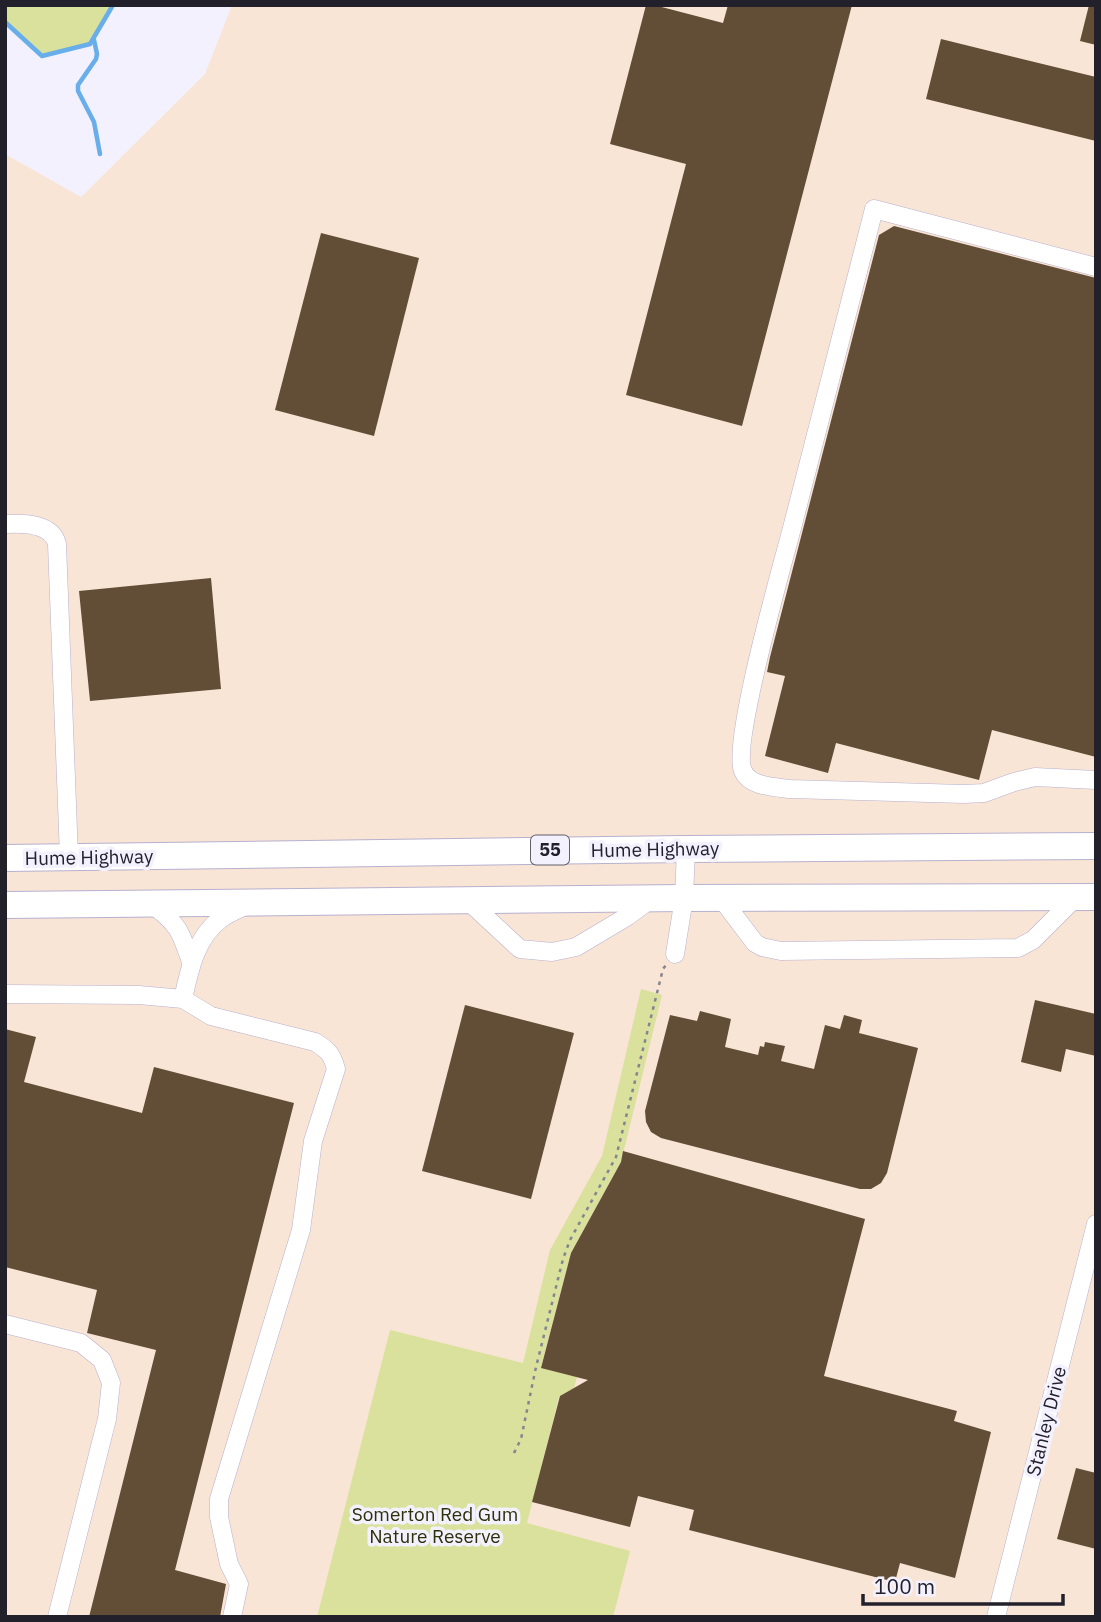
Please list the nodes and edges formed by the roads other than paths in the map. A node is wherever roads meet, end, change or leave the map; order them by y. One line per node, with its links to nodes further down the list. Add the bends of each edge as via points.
1 (1096, 267): 3 (street, via 874,209 757,664 740,759 744,775 751,780 790,789 964,794 1035,778)
2 (5, 524): 6 (street, via 48,530 57,544)
3 (1096, 780)
4 (1096, 846): 5 (highway, Hume Highway / 55)
5 (685, 849): 6 (highway, Hume Highway / 55); 9 (street)
6 (69, 857): 7 (highway, Hume Highway / 55)
7 (5, 858)
8 (652, 898): 9 (highway); 12 (highway); 12 (street, via 576,947 552,951 520,949)
9 (684, 898): 10 (highway); 16 (street)
10 (721, 898): 11 (highway); 11 (street, via 755,943 781,951 1018,948)
11 (1091, 898)
12 (467, 900): 13 (highway)
13 (253, 901): 14 (highway); 17 (street, via 219,919)
14 (148, 902): 15 (highway); 17 (street, via 171,918)
15 (5, 905)
16 (675, 954)
17 (191, 962): 19 (street)
18 (5, 994): 19 (street)
19 (183, 999): 23 (street, via 211,1016 315,1042 329,1051 336,1069 313,1141 301,1230 219,1499 229,1564 239,1584)
20 (1096, 1224): 24 (street, Stanley Drive)
21 (5, 1324): 22 (street, via 81,1343 102,1360 111,1383 107,1419)
22 (57, 1617)
23 (232, 1617)
24 (996, 1617)

